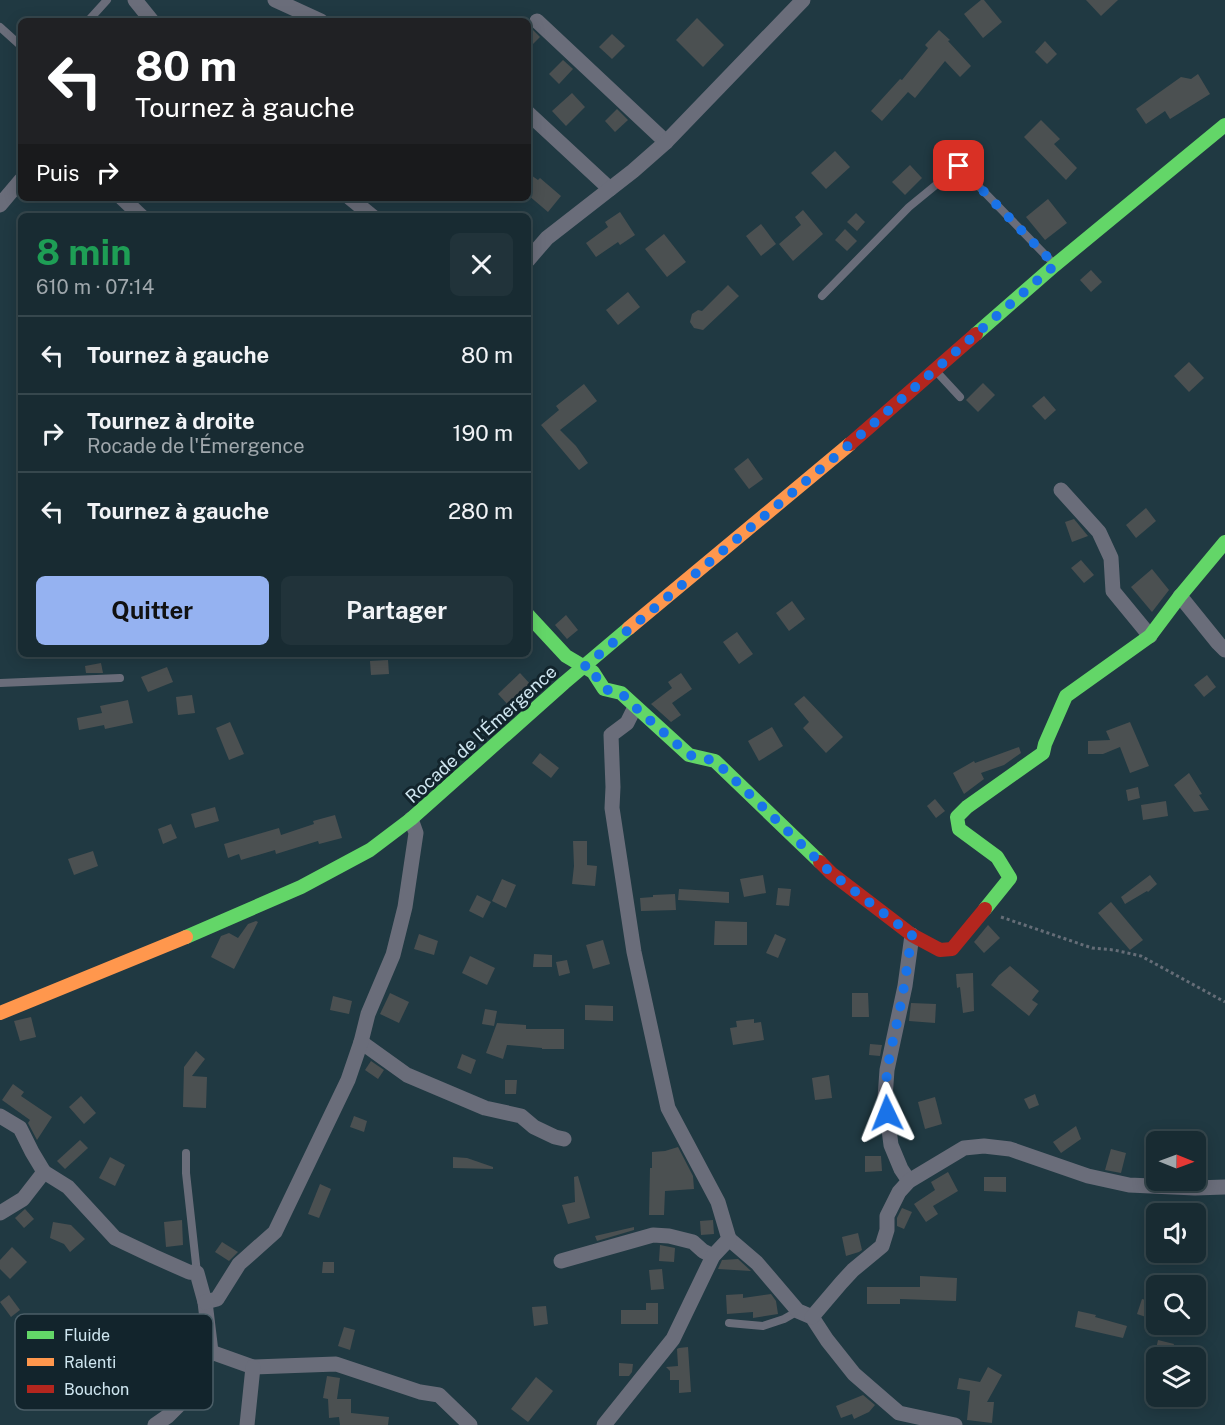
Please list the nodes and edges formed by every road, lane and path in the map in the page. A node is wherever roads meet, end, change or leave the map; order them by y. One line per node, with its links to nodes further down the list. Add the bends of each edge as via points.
1 (107, 0): 5 (lane)
2 (135, 0): 6 (street)
3 (275, 0): 7 (street)
4 (803, 0): 13 (street)
5 (91, 18)
6 (150, 18)
7 (314, 18)
8 (537, 21): 13 (street)
9 (0, 27): 10 (lane)
10 (18, 43)
11 (531, 116): 15 (street)
12 (1225, 125): 22 (street, Rocade de l'Émergence)
13 (666, 142): 15 (street)
14 (18, 184): 18 (street)
15 (610, 189): 21 (street, via 547,238)
16 (125, 201): 19 (street)
17 (354, 201): 20 (street)
18 (0, 205)
19 (138, 213)
20 (368, 213)
21 (531, 257)
22 (1055, 265): 23 (lane, via 959,166 909,207); 24 (street, Rocade de l'Émergence)
23 (822, 296)
24 (934, 369): 25 (lane); 32 (street, Rocade de l'Émergence)
25 (960, 397)
26 (1061, 490): 30 (street, via 1099,532 1111,558 1113,591)
27 (1225, 542): 28 (street)
28 (1180, 596): 30 (street); 31 (street)
29 (531, 618): 32 (street, via 566,656)
30 (1150, 636): 37 (street, via 1066,696 1043,753 957,817 959,829 997,857 1010,878)
31 (1225, 650)
32 (584, 667): 35 (street, via 593,672 604,689 621,693); 36 (street, Rocade de l'Émergence)
33 (120, 678): 34 (lane)
34 (0, 683)
35 (635, 707): 38 (street, via 689,755 715,761 831,873); 49 (street, via 627,723 611,735 612,808 634,952 668,1108 717,1202)
36 (411, 819): 40 (street, Rocade de l'Émergence, via 370,850 301,888); 41 (street, via 416,833 405,907 393,955 368,1014)
37 (982, 910): 38 (street, via 952,950 940,950); 39 (path, via 1092,948 1142,956)
38 (912, 935): 46 (street, via 885,1098 891,1145)
39 (1225, 1002)
40 (0, 1013)
41 (361, 1042): 43 (street, via 408,1075 485,1108 521,1116 534,1127); 53 (street, via 344,1090 275,1232 239,1264 218,1299)
42 (0, 1116): 45 (street, via 21,1128)
43 (564, 1139)
44 (186, 1153): 52 (lane)
45 (44, 1172): 48 (street, via 23,1199); 52 (street, via 68,1187 115,1238)
46 (909, 1181): 47 (street, via 964,1148 984,1146 1010,1149 1088,1176 1129,1185); 55 (street, via 887,1216 882,1246)
47 (1225, 1187)
48 (0, 1213)
49 (729, 1239): 50 (street); 55 (street)
50 (713, 1256): 51 (street, via 693,1242 653,1235); 63 (street, via 673,1339)
51 (561, 1262)
52 (197, 1273): 53 (street)
53 (205, 1302): 54 (street)
54 (206, 1314)
55 (805, 1314): 56 (lane, via 763,1326); 64 (street, via 854,1374 899,1413)
56 (729, 1323)
57 (213, 1353): 58 (street)
58 (253, 1367): 61 (street); 62 (street, via 336,1364 439,1395)
59 (174, 1410): 60 (street)
60 (154, 1425)
61 (248, 1425)
62 (470, 1425)
63 (604, 1425)
64 (955, 1425)

